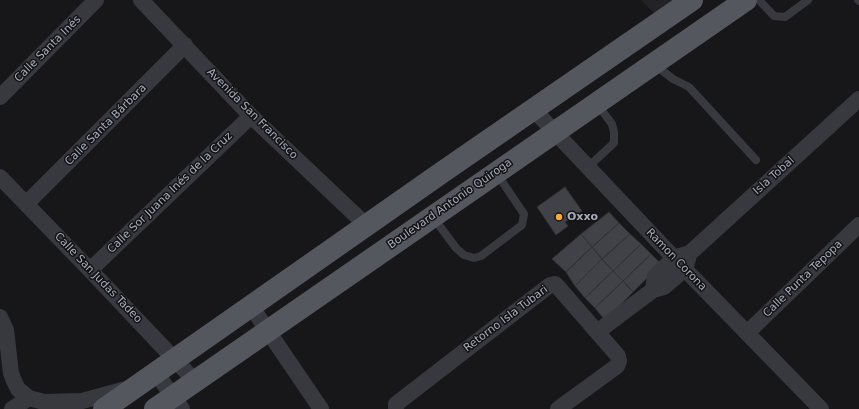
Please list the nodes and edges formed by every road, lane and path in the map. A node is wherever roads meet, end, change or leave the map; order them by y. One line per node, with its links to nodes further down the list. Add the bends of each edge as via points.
1 (96, 0): 9 (street, Calle Santa Inés)
2 (142, 0): 7 (street, Avenida San Francisco)
3 (746, 0): 8 (main road, Boulevard Antonio Quiroga)
4 (759, 0): 5 (lane, via 774,16 785,17)
5 (808, 0)
6 (681, 5): 12 (main road)
7 (185, 45): 13 (street, Avenida San Francisco); 19 (street, Calle Santa Bárbara)
8 (653, 64): 11 (main road, Boulevard Antonio Quiroga); 15 (lane, via 689,87)
9 (0, 97)
10 (859, 99): 23 (street, Isla Tobal)
11 (596, 103): 14 (main road, Boulevard Antonio Quiroga); 16 (lane, via 612,124 614,143)
12 (533, 109): 14 (street, Ramon Corona); 22 (main road)
13 (250, 116): 22 (street, Avenida San Francisco); 24 (street, Calle Sor Juana Inés de la Cruz)
14 (554, 132): 16 (street, Ramon Corona); 17 (main road, Boulevard Antonio Quiroga)
15 (756, 160)
16 (588, 167): 23 (street, Ramon Corona)
17 (496, 172): 20 (main road, Boulevard Antonio Quiroga); 20 (lane, via 524,214 522,225 482,256 474,258 464,255)
18 (0, 177): 19 (street, Calle San Judas Tadeo)
19 (26, 204): 24 (street, Calle San Judas Tadeo)
20 (433, 216): 27 (main road, Boulevard Antonio Quiroga)
21 (859, 225): 29 (street, Calle Punta Tepopa)
22 (366, 226): 25 (main road)
23 (680, 264): 28 (street, Isla Tobal, via 664,287 653,290); 29 (street, Ramon Corona)
24 (90, 270): 30 (street, Calle San Judas Tadeo)
25 (251, 306): 27 (street); 30 (main road)
26 (0, 317): 34 (street, via 6,330 14,381 18,389)
27 (267, 331): 32 (main road, Boulevard Antonio Quiroga); 41 (street)
28 (597, 332): 42 (street, Retorno Isla Tubari, via 555,284 550,285 396,404); 43 (street, Retorno Isla Tubari, via 618,356 617,366)
29 (747, 333): 44 (street, Ramon Corona)
30 (175, 359): 31 (main road); 32 (street, Calle San Judas Tadeo)
31 (156, 373): 33 (main road); 36 (street)
32 (195, 381): 36 (main road, Boulevard Antonio Quiroga)
33 (136, 386): 34 (street, via 82,401 44,402); 39 (main road)
34 (29, 398): 38 (street)
35 (0, 402): 37 (street)
36 (177, 403): 40 (main road, Boulevard Antonio Quiroga)
37 (4, 409)
38 (12, 409)
39 (104, 409)
40 (155, 409)
41 (321, 409)
42 (396, 409)
43 (558, 409)
44 (821, 409)

